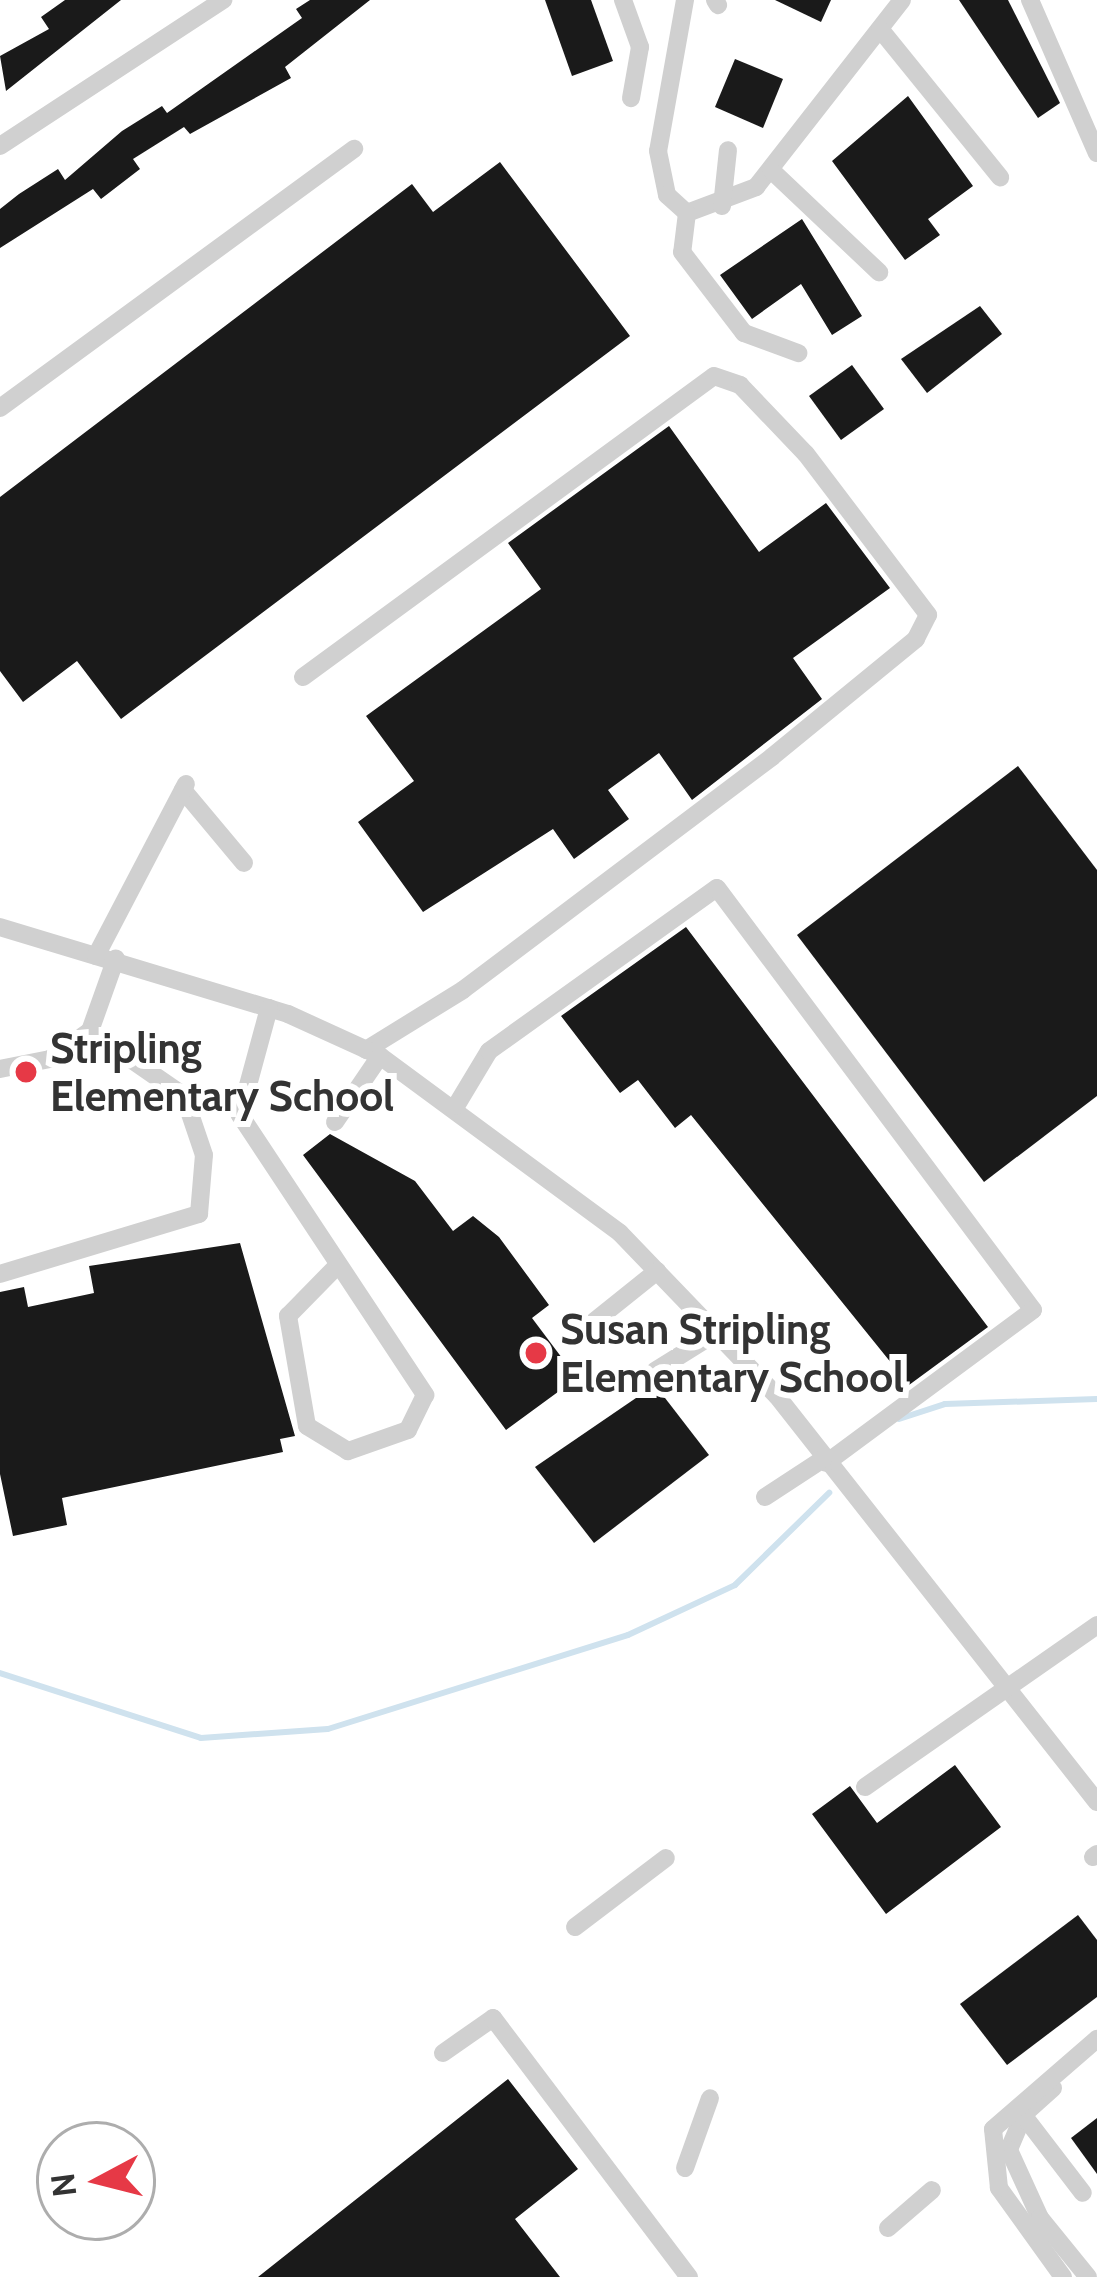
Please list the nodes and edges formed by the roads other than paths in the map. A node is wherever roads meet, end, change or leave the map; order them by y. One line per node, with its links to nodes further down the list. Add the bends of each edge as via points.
1 (223, 0): 8 (street)
2 (623, 0): 7 (street, via 640,46)
3 (685, 0): 15 (street, via 658,151 667,195)
4 (1030, 0): 11 (street)
5 (899, 1): 6 (street)
6 (880, 29): 12 (street); 13 (street)
7 (632, 98)
8 (0, 146)
9 (354, 149): 18 (street)
10 (728, 150): 14 (street)
11 (1097, 153)
12 (771, 170): 14 (street); 16 (street)
13 (1000, 177)
14 (722, 206): 15 (street)
15 (687, 213): 17 (street, via 682,252 744,333)
16 (879, 272)
17 (798, 353)
18 (0, 408)
19 (303, 677): 26 (street, via 714,376 740,385 806,454 928,615 916,639 772,757)
20 (244, 863): 22 (street, via 184,787)
21 (0, 927): 22 (street)
22 (96, 956): 23 (street)
23 (116, 958): 24 (street); 25 (street)
24 (269, 1008): 26 (street); 30 (street, via 240,1115)
25 (90, 1031): 27 (street, via 50,1059); 32 (street, via 184,1096 204,1155 199,1214)
26 (373, 1053): 28 (street); 29 (street)
27 (0, 1069)
28 (456, 1106): 31 (street); 36 (street, via 490,1051 717,888 1033,1310)
29 (334, 1122)
30 (336, 1268): 30 (street, via 425,1395 408,1430 348,1451 307,1426 288,1316)
31 (657, 1271): 33 (street); 34 (street)
32 (0, 1274)
33 (716, 1333): 35 (street); 36 (street)
34 (577, 1336)
35 (655, 1371)
36 (827, 1465): 37 (street); 39 (street)
37 (765, 1497)
38 (1097, 1624): 39 (street)
39 (1010, 1693): 40 (street); 41 (street)
40 (865, 1787)
41 (1097, 1802)
42 (666, 1858): 43 (street)
43 (575, 1927)
44 (1097, 2039): 48 (street)
45 (443, 2053): 53 (street, via 493,2018)
46 (1097, 2054): 48 (street)
47 (710, 2098): 49 (street)
48 (1018, 2109): 51 (street); 54 (street, via 993,2129 990,2166); 55 (street, via 1010,2150 1016,2176)
49 (685, 2168)
50 (932, 2190): 52 (street)
51 (1083, 2193)
52 (888, 2228)
53 (689, 2277)
54 (1063, 2277)
55 (1088, 2277)

